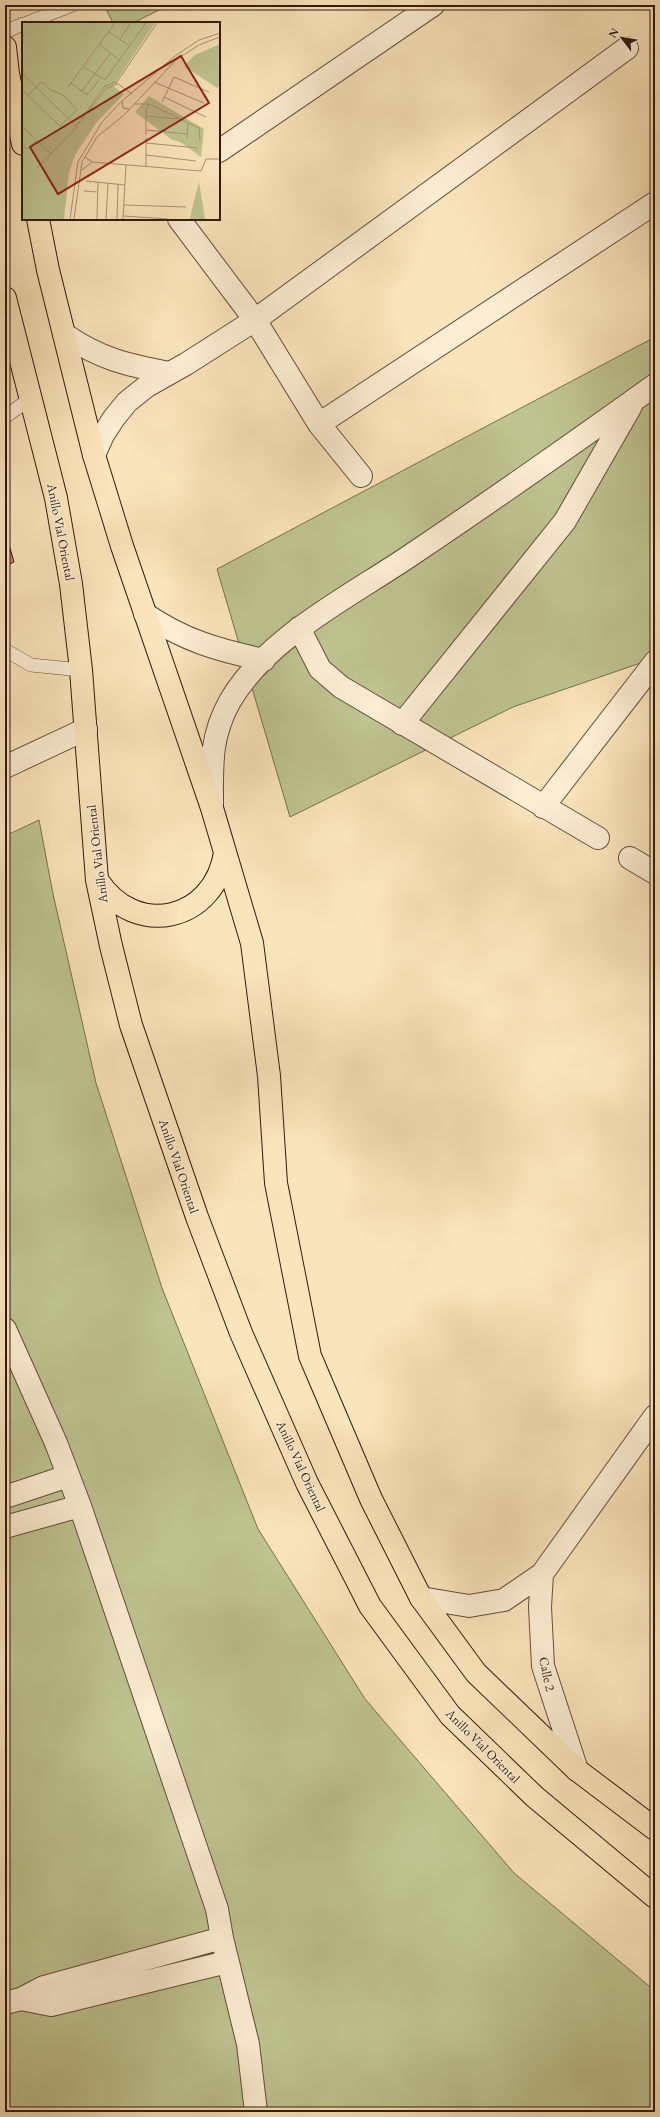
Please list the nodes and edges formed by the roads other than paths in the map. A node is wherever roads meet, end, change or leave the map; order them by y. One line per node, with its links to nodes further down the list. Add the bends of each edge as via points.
1 (72, 5): 3 (lane)
2 (433, 5): 9 (street)
3 (30, 22)
4 (22, 24): 5 (lane)
5 (5, 32)
6 (5, 47): 8 (highway)
7 (627, 48): 14 (street)
8 (22, 139)
9 (220, 150)
10 (655, 203): 21 (street)
11 (38, 220): 15 (highway)
12 (180, 220): 14 (street)
13 (5, 298): 18 (highway, Anillo Vial Oriental)
14 (255, 320): 16 (street); 21 (street)
15 (64, 334): 16 (street, via 102,357); 22 (highway)
16 (169, 373): 22 (street, via 127,402 103,435)
17 (655, 385): 19 (street)
18 (31, 398): 20 (lane); 29 (highway, Anillo Vial Oriental, via 56,498 71,584)
19 (634, 400): 25 (street, via 409,556); 30 (street, via 565,521)
20 (5, 417)
21 (319, 424): 23 (street)
22 (94, 454): 24 (highway)
23 (361, 476)
24 (145, 614): 27 (street, via 201,645); 34 (highway)
25 (299, 628): 27 (street); 30 (street, via 320,670 341,687)
26 (5, 650): 29 (lane, via 31,665)
27 (264, 660): 34 (street, via 246,678 220,720 212,750)
28 (655, 662): 33 (street)
29 (81, 670): 31 (highway, Anillo Vial Oriental)
30 (402, 724): 33 (street)
31 (86, 728): 32 (street); 39 (highway, Anillo Vial Oriental)
32 (5, 767)
33 (543, 807): 35 (street)
34 (212, 808): 36 (highway)
35 (598, 838)
36 (225, 853): 39 (highway, via 223,866 212,888 194,905 171,914 146,915 134,912 112,899); 47 (highway, via 252,943 269,1076 276,1183 310,1356 371,1499)
37 (630, 858): 38 (street)
38 (655, 873)
39 (97, 880): 50 (highway, Anillo Vial Oriental, via 131,1025 200,1224 241,1333 304,1476 370,1606 450,1715 535,1797)
40 (5, 1329): 42 (street)
41 (655, 1416): 46 (street)
42 (68, 1476): 43 (street); 44 (street)
43 (5, 1497)
44 (80, 1506): 45 (street); 51 (street, via 217,1909)
45 (5, 1527)
46 (542, 1574): 47 (street, via 504,1600 469,1606); 48 (street, Calle 2, via 540,1607 543,1666)
47 (421, 1598): 48 (highway, via 476,1673)
48 (577, 1770): 49 (highway)
49 (655, 1829)
50 (655, 1896)
51 (222, 1938): 52 (street); 53 (street, via 44,1986)
52 (227, 1962): 53 (street, via 51,2005); 54 (street, via 248,2044)
53 (13, 2001)
54 (256, 2112)

